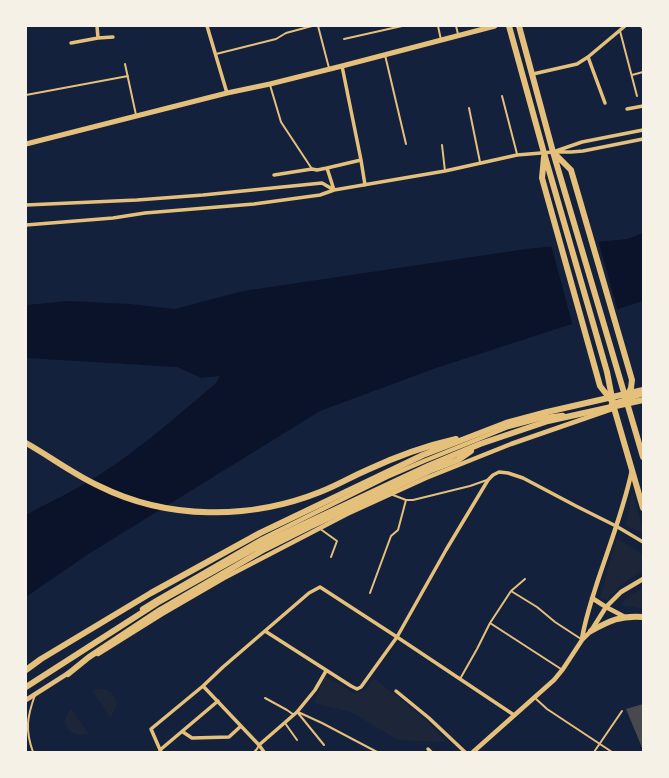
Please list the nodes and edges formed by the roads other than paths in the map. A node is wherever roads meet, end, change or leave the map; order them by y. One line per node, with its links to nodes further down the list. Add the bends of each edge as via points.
1 (97, 26): 17 (street)
2 (207, 26): 21 (street)
3 (312, 26): 21 (lane, via 286,33 276,39)
4 (318, 26): 26 (lane)
5 (402, 26): 18 (lane)
6 (438, 26): 19 (lane)
7 (456, 26): 15 (lane)
8 (495, 26): 15 (main road)
9 (509, 26): 47 (main road)
10 (519, 26): 28 (main road)
11 (625, 26): 14 (street)
12 (641, 26): 13 (lane)
13 (643, 29)
14 (620, 30): 23 (street); 29 (lane)
15 (459, 35): 19 (main road)
16 (113, 37): 17 (street)
17 (98, 38): 20 (street)
18 (344, 39)
19 (441, 40): 22 (main road)
20 (71, 44)
21 (216, 54): 32 (street)
22 (385, 54): 25 (main road); 44 (lane)
23 (588, 57): 28 (street, via 577,64); 36 (street)
24 (125, 64): 30 (lane)
25 (342, 66): 26 (main road); 49 (street)
26 (329, 69): 31 (main road)
27 (643, 72): 29 (lane)
28 (533, 74): 46 (main road)
29 (632, 75): 35 (lane)
30 (128, 76): 33 (lane); 40 (lane)
31 (270, 84): 32 (main road); 54 (lane, via 282,122)
32 (227, 93): 40 (main road)
33 (26, 95)
34 (502, 96): 48 (lane)
35 (637, 96)
36 (605, 104)
37 (643, 106): 39 (street)
38 (469, 108): 51 (lane)
39 (627, 109)
40 (136, 116): 43 (main road)
41 (643, 130): 46 (street, via 582,142)
42 (643, 139): 46 (street, via 583,151)
43 (26, 144)
44 (406, 144)
45 (442, 145): 55 (lane)
46 (553, 152): 47 (street); 50 (main road)
47 (544, 153): 48 (street); 52 (main road)
48 (517, 155): 51 (street)
49 (361, 160): 53 (street); 57 (street)
50 (559, 162): 65 (main road); 65 (main road, via 571,170 632,380)
51 (480, 164): 55 (street)
52 (546, 165): 62 (main road, via 607,372); 62 (main road, via 542,178 544,186 600,386)
53 (327, 168): 54 (street); 58 (street)
54 (312, 169): 56 (street)
55 (445, 171): 57 (street)
56 (274, 175)
57 (366, 185): 58 (street)
58 (334, 190): 59 (street, via 322,183 137,200); 60 (street, via 320,195 254,204)
59 (26, 205)
60 (26, 225)
61 (643, 390): 68 (main road, via 506,423)
62 (608, 392): 67 (main road)
63 (643, 394): 65 (street)
64 (643, 400): 70 (main road, via 548,421)
65 (628, 402): 66 (street); 67 (street); 71 (main road)
66 (643, 403)
67 (614, 406): 72 (main road); 74 (street, via 511,444); 99 (street, via 583,414 546,417 508,427 387,477 262,540 155,601)
68 (475, 435): 69 (main road, via 415,451 301,499 269,507 225,512 172,509 130,499 84,479); 95 (main road, via 423,455 260,533 151,593)
69 (26, 443)
70 (480, 444): 97 (main road, via 458,460 429,471 265,549 160,610); 99 (main road, via 264,544 157,603)
71 (643, 457)
72 (632, 470): 76 (main road); 77 (street)
73 (488, 480): 75 (lane); 77 (street, via 499,472 523,478); 92 (street)
74 (391, 494): 75 (lane); 78 (street)
75 (406, 500): 84 (lane, via 398,530 391,536)
76 (643, 508)
77 (616, 526): 79 (street); 85 (street)
78 (319, 528): 80 (lane, via 337,541); 97 (street, via 224,578)
79 (643, 542)
80 (331, 557)
81 (525, 579): 83 (lane)
82 (643, 579): 86 (street, via 621,592)
83 (512, 591): 89 (lane); 93 (lane)
84 (370, 593)
85 (592, 598): 86 (street); 93 (street)
86 (606, 607): 87 (street); 91 (street)
87 (625, 617): 88 (main road); 91 (main road, via 609,621)
88 (643, 617)
89 (490, 623): 94 (lane); 98 (lane)
90 (265, 631): 92 (street, via 309,593 320,587); 96 (street); 100 (street)
91 (590, 631): 93 (street)
92 (396, 637): 96 (street, via 357,689); 98 (street)
93 (582, 640): 94 (street)
94 (563, 669): 104 (street)
95 (26, 670)
96 (326, 671): 108 (street, via 315,690)
97 (68, 674): 102 (street)
98 (460, 679): 109 (street)
99 (26, 685)
100 (203, 686): 106 (street); 117 (street, via 151,728)
101 (396, 691): 122 (street)
102 (35, 694): 105 (street); 118 (lane, via 28,720 28,736)
103 (265, 698): 108 (lane)
104 (534, 698): 109 (street); 114 (lane)
105 (26, 700)
106 (218, 701): 111 (street); 112 (street)
107 (622, 711): 114 (lane)
108 (295, 714): 110 (street); 116 (lane); 121 (lane, via 322,722)
109 (514, 715): 123 (street)
110 (285, 723): 113 (lane); 115 (street)
111 (241, 726): 112 (street, via 229,737 192,738); 115 (street)
112 (183, 732): 117 (street)
113 (297, 740)
114 (599, 743): 124 (lane); 125 (lane)
115 (259, 745): 119 (lane); 120 (street)
116 (324, 745)
117 (161, 751)
118 (33, 752)
119 (254, 752)
120 (264, 752)
121 (377, 752)
122 (465, 752)
123 (473, 752)
124 (594, 752)
125 (612, 752)

